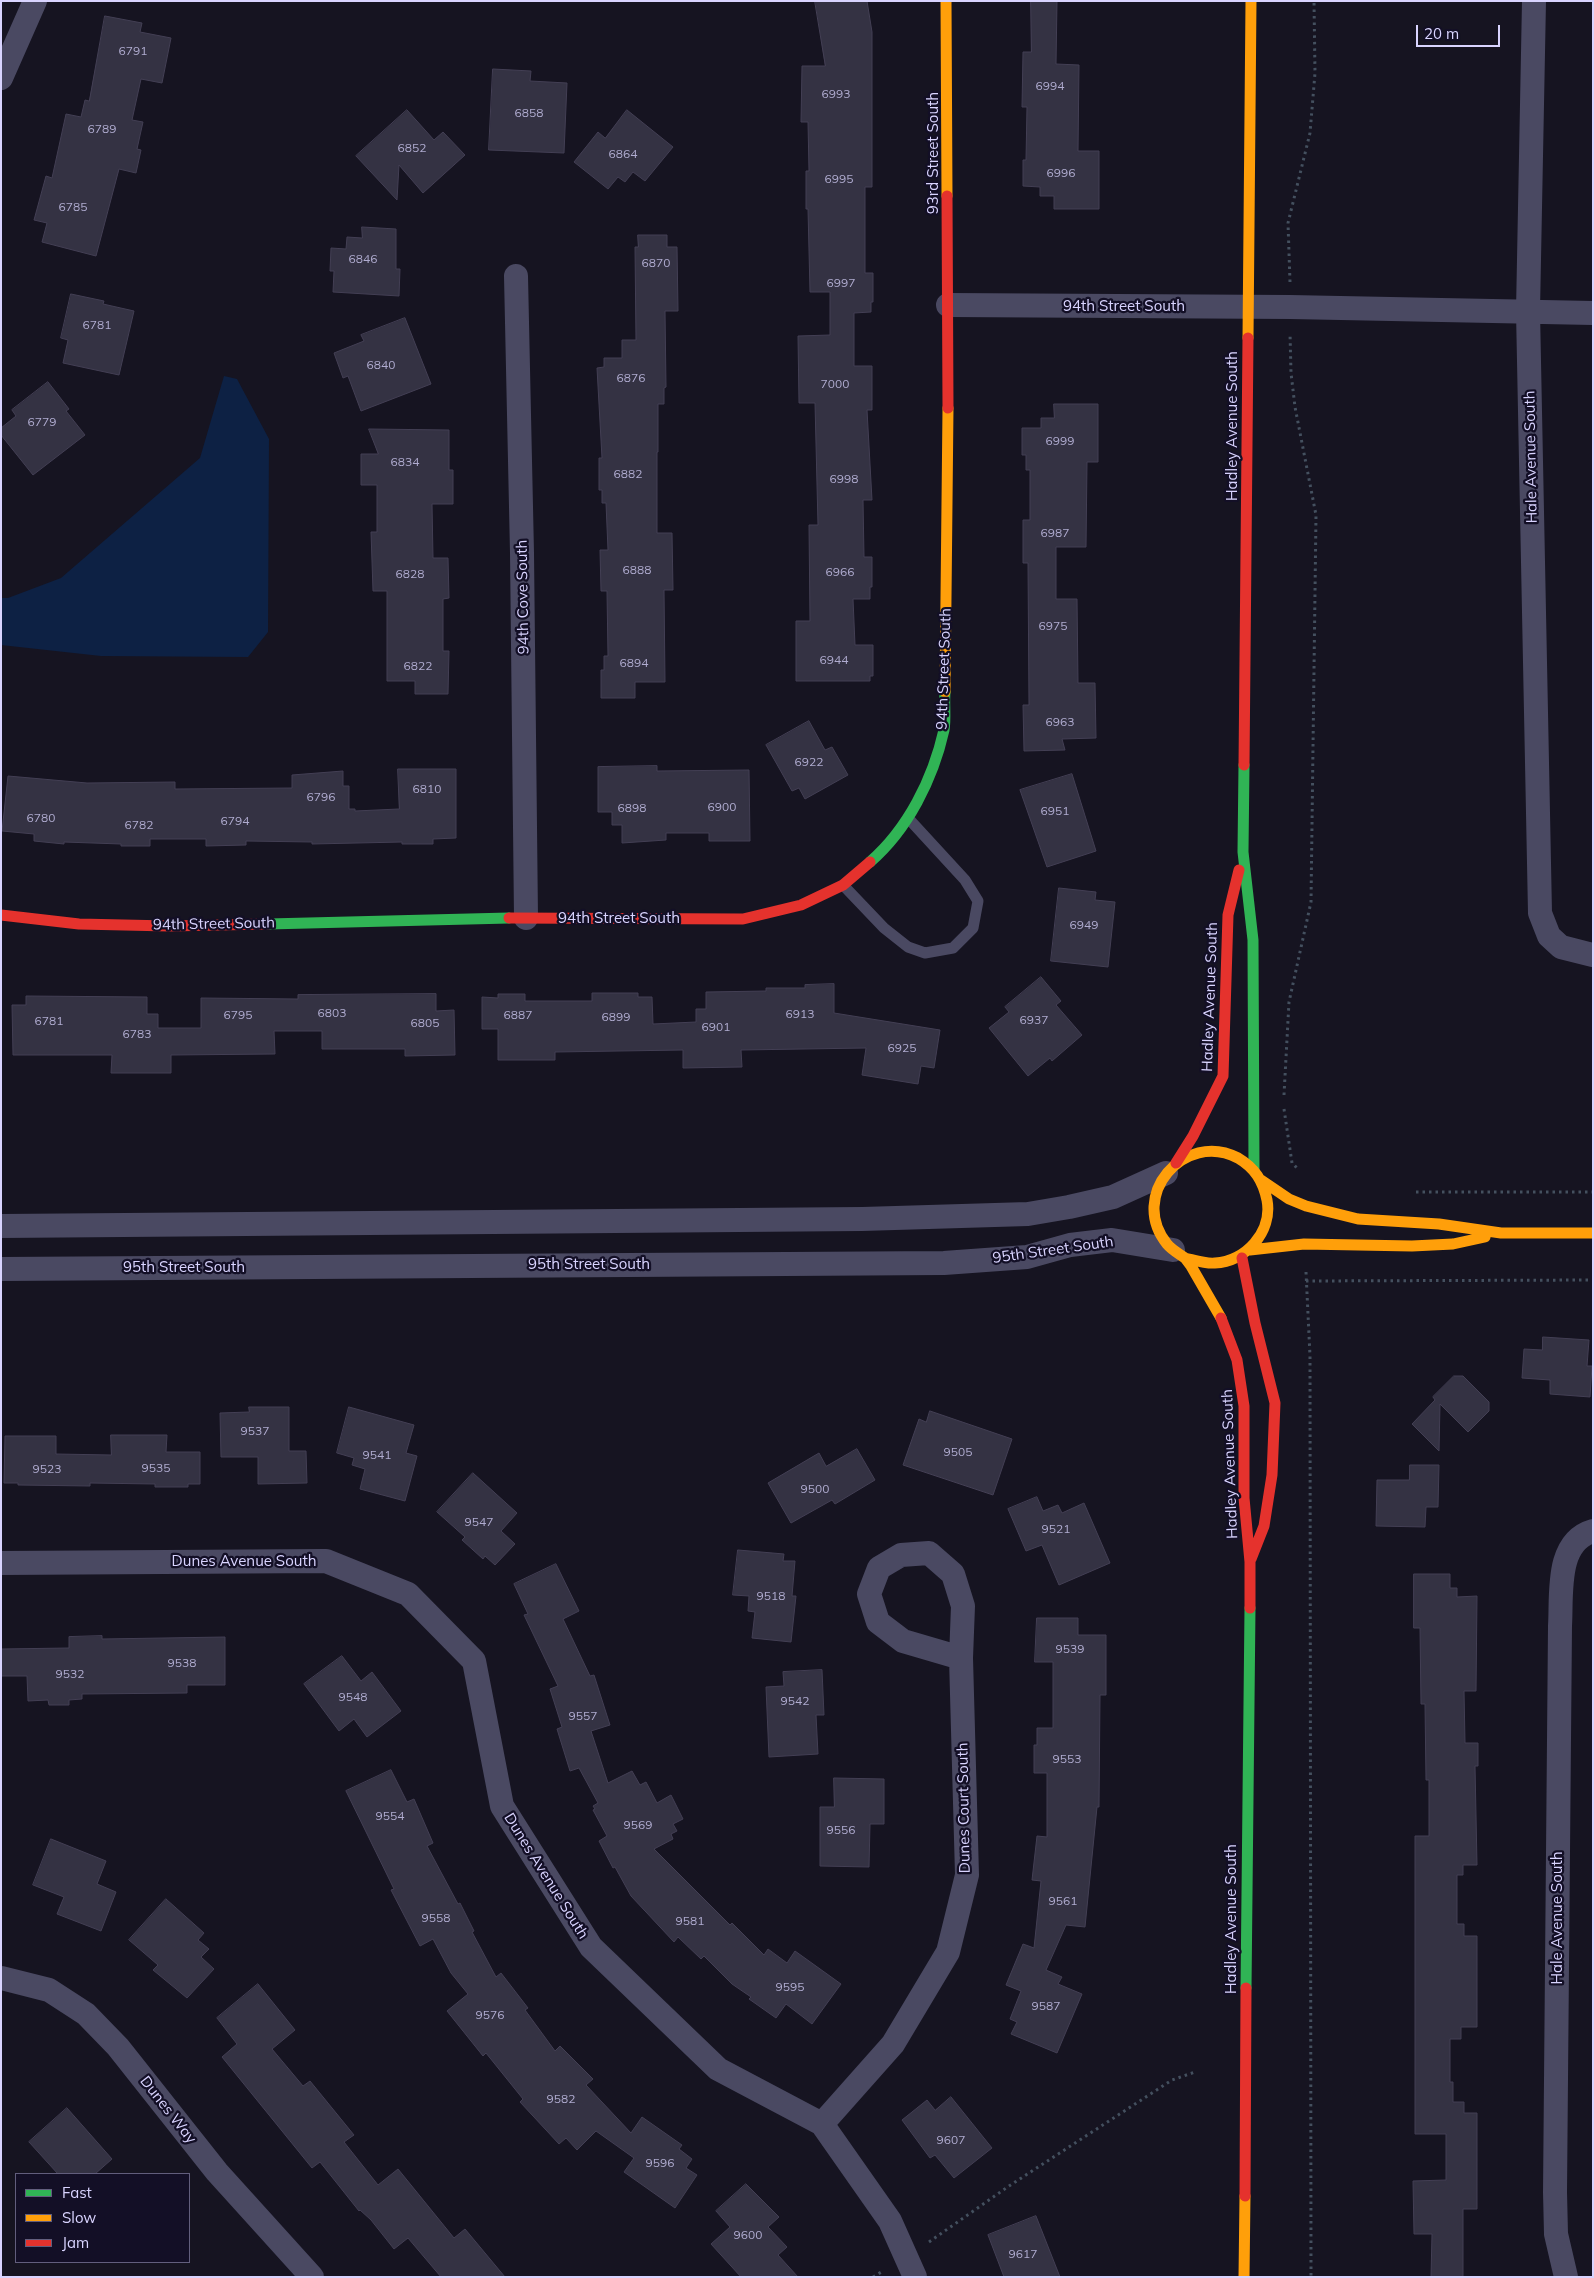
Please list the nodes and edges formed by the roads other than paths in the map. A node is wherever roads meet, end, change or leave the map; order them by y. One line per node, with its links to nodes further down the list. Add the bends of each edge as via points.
1 (35, 1): 5 (street)
2 (946, 1): 7 (street, 93rd Street South)
3 (1251, 1): 8 (street, Hadley Avenue South)
4 (1534, 1): 9 (street, Hale Avenue South)
5 (1, 78)
6 (516, 276): 15 (street, 94th Cove South)
7 (948, 305): 8 (street, 94th Street South); 11 (street, 94th Street South, via 944,729 926,784)
8 (1248, 307): 9 (street, 94th Street South); 12 (street, Hadley Avenue South)
9 (1528, 311): 10 (street, 94th Street South); 16 (street, Hale Avenue South, via 1540,913 1549,936 1561,947)
10 (1593, 313)
11 (908, 818): 13 (street, 94th Street South, via 878,855); 13 (lane, via 965,880 978,901 973,928 953,948 925,954 908,947 884,928)
12 (1243, 852): 17 (street, Hadley Avenue South, via 1228,915 1223,1076 1193,1136); 18 (street, Hadley Avenue South, via 1253,940)
13 (843, 884): 15 (street, 94th Street South, via 800,904 743,918)
14 (1, 915): 15 (street, 94th Street South, via 79,924 169,926)
15 (526, 918)
16 (1593, 955)
17 (1171, 1168): 18 (street, via 1188,1155 1216,1150 1230,1154); 20 (street, via 1113,1197 1028,1214 852,1219); 23 (street, via 1159,1185 1154,1213 1157,1227)
18 (1254, 1170): 19 (street)
19 (1261, 1180): 21 (street, via 1306,1206 1358,1218); 24 (street, via 1266,1192 1267,1217 1264,1229)
20 (1, 1226)
21 (1501, 1233): 22 (street); 24 (street, via 1452,1244 1304,1244)
22 (1593, 1233)
23 (1179, 1254): 24 (street, via 1198,1263 1211,1264); 25 (street, 95th Street South, via 1112,1240 1070,1245 1027,1257 944,1263); 28 (street, Hadley Avenue South, via 1230,1338 1241,1373 1245,1520)
24 (1246, 1254): 28 (street, Hadley Avenue South, via 1254,1323 1275,1403 1272,1475 1264,1526)
25 (1, 1269)
26 (1593, 1531): 35 (street, Hale Avenue South, via 1572,1545 1566,1558 1560,1626 1555,2192 1556,2234)
27 (1, 1562): 31 (street, Dunes Avenue South, via 326,1560 408,1594 474,1661 502,1806 591,1947 718,2069)
28 (1250, 1562): 34 (street, Hadley Avenue South)
29 (961, 1658): 29 (street, Dunes Court South, via 903,1641 878,1622 868,1594 879,1568 901,1555 929,1553 953,1574 963,1606); 31 (street, Dunes Court South, via 967,1876 948,1952 893,2044)
30 (1, 1978): 33 (street, Dunes Way, via 49,1990 86,2014 118,2047 217,2172)
31 (822, 2124): 32 (street, Dunes Avenue South, via 890,2221)
32 (911, 2267)
33 (312, 2277)
34 (1244, 2277)
35 (1566, 2277)

